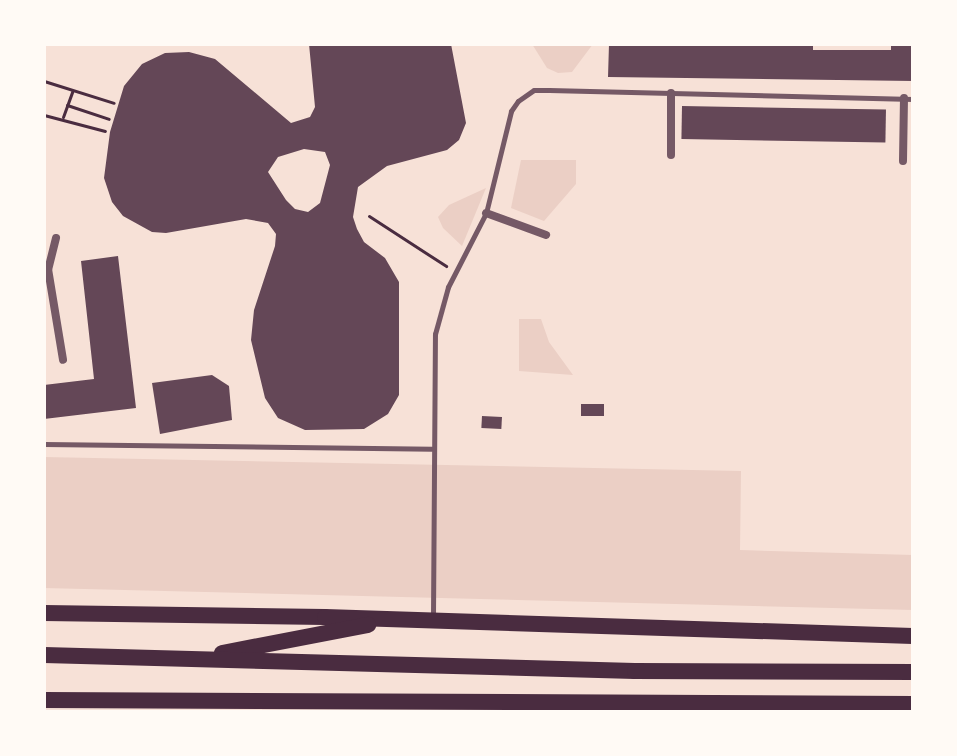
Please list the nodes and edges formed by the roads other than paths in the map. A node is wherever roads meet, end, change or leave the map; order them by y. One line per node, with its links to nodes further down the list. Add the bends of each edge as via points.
1 (671, 93): 2 (lane); 3 (street); 5 (lane, via 525,94 511,111)
2 (909, 98): 4 (street)
3 (671, 155)
4 (903, 161)
5 (486, 213): 6 (street); 10 (lane, via 456,272 435,334)
6 (546, 235)
7 (56, 238): 8 (street, via 48,269)
8 (63, 360)
9 (44, 444): 10 (lane)
10 (432, 449): 13 (lane)
11 (44, 613): 12 (main road)
12 (397, 620): 13 (main road); 16 (main road)
13 (433, 621): 14 (main road)
14 (913, 636)
15 (44, 655): 16 (main road)
16 (190, 659): 17 (main road)
17 (913, 672)
18 (44, 700): 19 (main road)
19 (208, 701): 20 (main road); 21 (main road)
20 (913, 704)
21 (264, 712)

